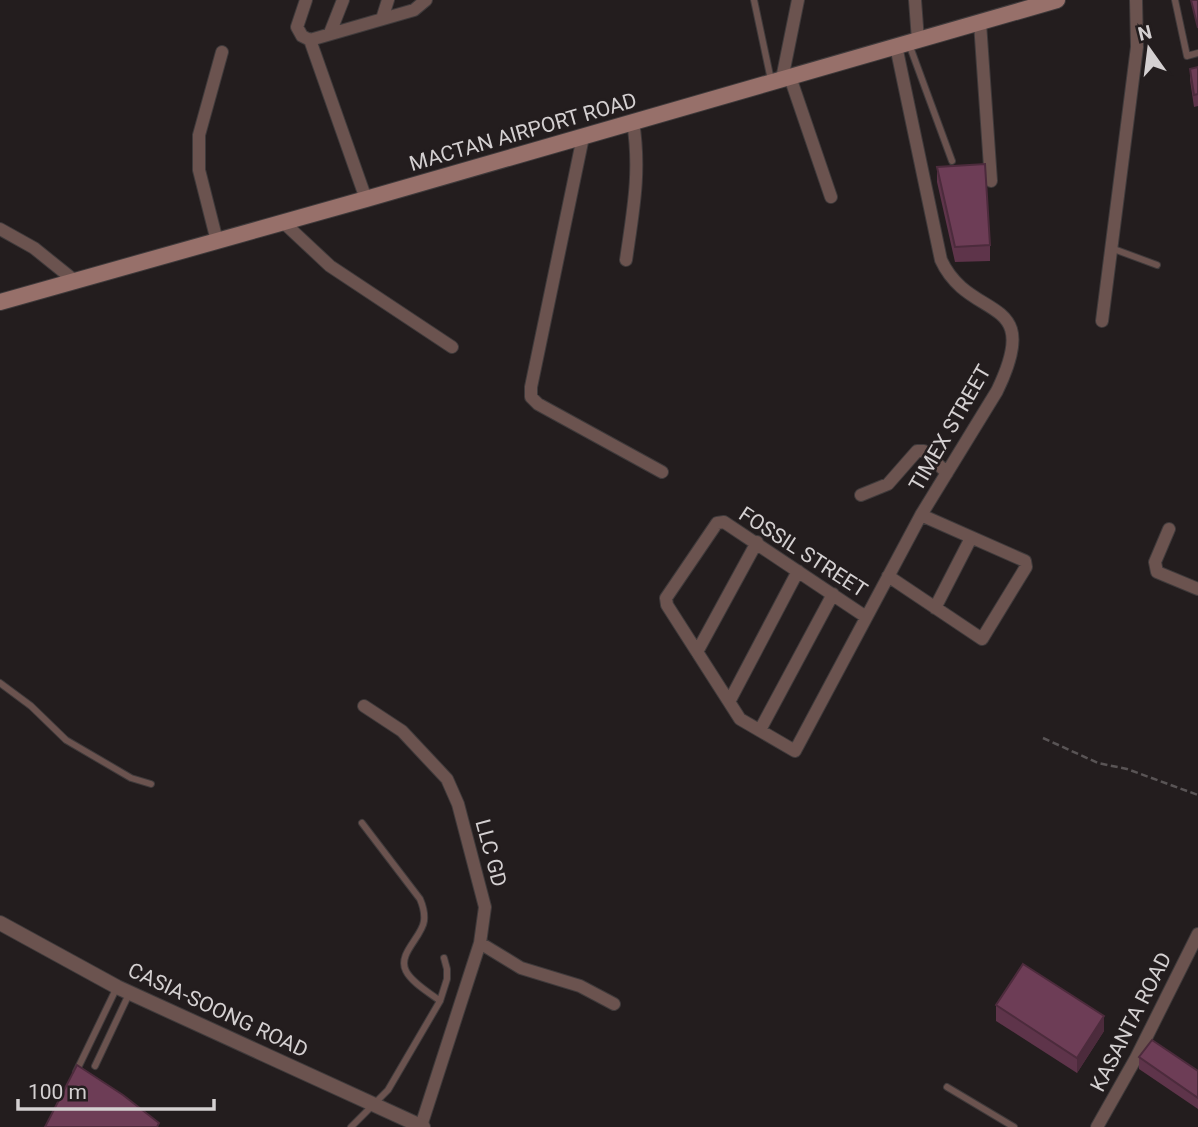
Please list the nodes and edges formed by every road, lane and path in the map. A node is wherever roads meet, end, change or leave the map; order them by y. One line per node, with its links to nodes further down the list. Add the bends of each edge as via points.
1 (306, 0): 14 (street, via 297,27)
2 (343, 0): 13 (street)
3 (388, 0): 11 (street)
4 (426, 0): 11 (street, via 414,10)
5 (754, 0): 18 (lane)
6 (798, 0): 18 (street)
7 (915, 0): 15 (street)
8 (1057, 0): 12 (main road, MACTAN AIRPORT ROAD)
9 (1136, 0): 28 (street, via 1137,47)
10 (1175, 0): 17 (lane, via 1186,56)
11 (382, 19): 13 (street)
12 (981, 23): 15 (main road, MACTAN AIRPORT ROAD); 22 (street)
13 (330, 33): 14 (street)
14 (310, 40): 24 (street)
15 (907, 43): 18 (main road, MACTAN AIRPORT ROAD); 21 (lane); 36 (street, TIMEX STREET, via 941,260 959,286 1012,327 1013,350 1007,372)
16 (222, 52): 27 (street, via 199,135 199,170)
17 (1198, 53)
18 (781, 79): 19 (main road, MACTAN AIRPORT ROAD); 23 (street)
19 (633, 122): 20 (main road, MACTAN AIRPORT ROAD); 29 (street, via 638,180)
20 (583, 137): 24 (main road, MACTAN AIRPORT ROAD); 35 (street, via 531,397)
21 (952, 161)
22 (991, 181)
23 (831, 198)
24 (366, 199): 25 (main road, MACTAN AIRPORT ROAD)
25 (283, 222): 27 (main road, MACTAN AIRPORT ROAD); 34 (street, via 330,266)
26 (0, 229): 31 (street, via 34,248)
27 (217, 241): 31 (main road, MACTAN AIRPORT ROAD)
28 (1111, 248): 30 (lane); 33 (street)
29 (626, 260)
30 (1157, 265)
31 (75, 281): 32 (main road, MACTAN AIRPORT ROAD)
32 (0, 302)
33 (1102, 321)
34 (452, 347)
35 (662, 472)
36 (947, 473): 37 (street, via 924,451 917,451 888,484); 38 (street, TIMEX STREET)
37 (861, 495)
38 (921, 515): 40 (street); 43 (street, TIMEX STREET)
39 (1169, 529): 44 (street, via 1155,562 1157,572)
40 (971, 538): 46 (street); 46 (street, via 1025,561 1026,567 982,639)
41 (757, 542): 42 (street, FOSSIL STREET); 48 (street); 48 (street, FOSSIL STREET, via 724,522 717,523 666,597)
42 (799, 571): 45 (street, FOSSIL STREET); 50 (street)
43 (888, 576): 46 (street); 47 (street, TIMEX STREET)
44 (1198, 589)
45 (833, 594): 47 (street, FOSSIL STREET); 52 (street)
46 (935, 608)
47 (866, 617): 52 (street, TIMEX STREET, via 794,751)
48 (697, 652): 50 (street)
49 (0, 683): 54 (lane, via 66,740 131,778)
50 (729, 702): 52 (street, via 740,719)
51 (364, 706): 59 (street, LLC GD, via 402,731 447,779 485,907)
52 (760, 730)
53 (1043, 738): 55 (path, via 1098,763)
54 (151, 783)
55 (1198, 795)
56 (362, 823): 62 (lane, via 420,899 424,924 404,960 405,967 407,974)
57 (0, 923): 61 (street, CASIA-SOONG ROAD)
58 (1198, 934): 71 (street, KASANTA ROAD)
59 (480, 943): 63 (street, via 521,968 580,986); 68 (street, LLC GD)
60 (444, 958): 62 (lane, via 447,979)
61 (124, 989): 64 (lane); 65 (lane); 67 (street, CASIA-SOONG ROAD)
62 (440, 1001): 67 (lane)
63 (614, 1004)
64 (94, 1066)
65 (72, 1080)
66 (947, 1087): 70 (lane)
67 (374, 1106): 68 (street, CASIA-SOONG ROAD); 69 (lane)
68 (422, 1126)
69 (351, 1127)
70 (1014, 1127)
71 (1097, 1127)

